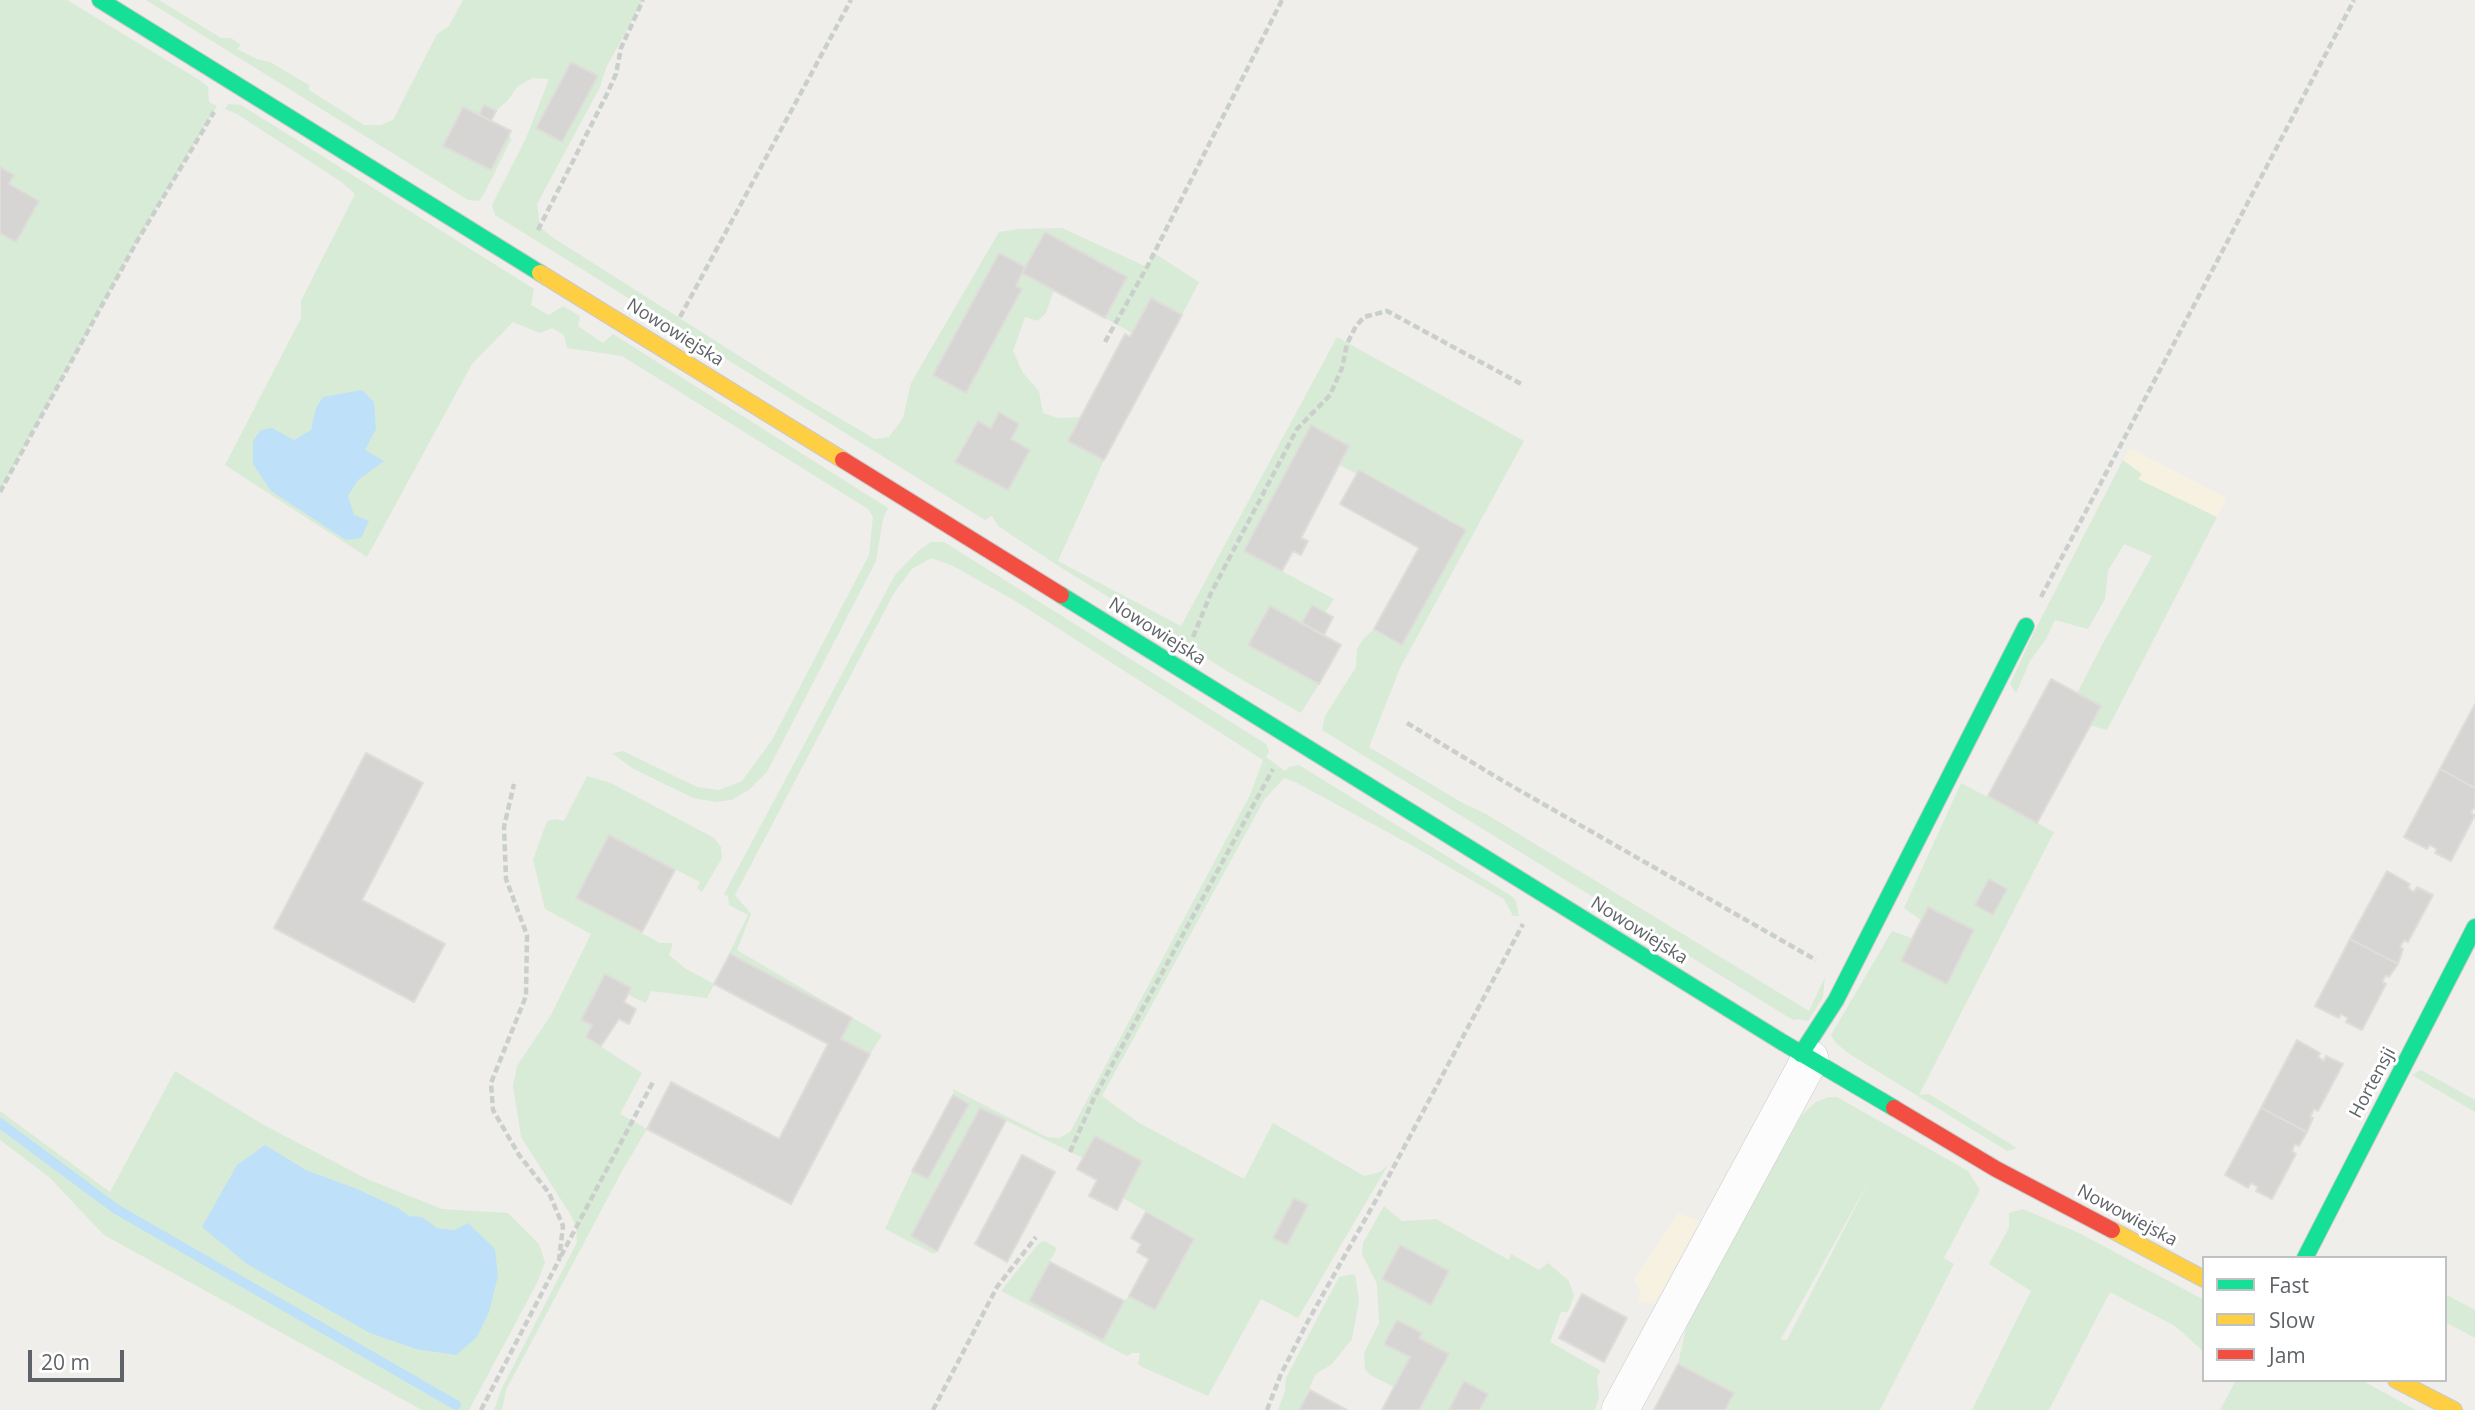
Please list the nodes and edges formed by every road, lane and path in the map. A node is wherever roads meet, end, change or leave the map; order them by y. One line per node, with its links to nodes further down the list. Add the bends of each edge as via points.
1 (100, 0): 6 (street, Nowowiejska)
2 (643, 0): 7 (path, via 607,94)
3 (851, 0): 8 (path)
4 (1282, 0): 9 (path)
5 (2354, 0): 12 (path)
6 (233, 82): 11 (path, via 136,243); 15 (street, Nowowiejska)
7 (532, 238)
8 (680, 317)
9 (1105, 342)
10 (1523, 385): 13 (path, via 1387,311 1364,317 1347,344 1330,395 1297,429 1237,543)
11 (0, 492)
12 (2026, 626): 19 (street)
13 (1190, 648)
14 (1407, 723): 19 (path)
15 (1290, 737): 17 (street, Nowowiejska); 22 (path, via 1094,1098)
16 (514, 784): 25 (path, via 504,827 506,879 527,935 526,996 491,1083 493,1110 519,1155 549,1193 562,1226)
17 (1542, 893): 20 (street, Nowowiejska); 30 (path, via 1308,1321)
18 (2475, 927): 24 (street, Hortensji)
19 (1847, 978): 20 (street)
20 (1805, 1056): 26 (street, Nowowiejska, via 1996,1170); 31 (street)
21 (654, 1080): 25 (path)
22 (1070, 1152)
23 (1036, 1237): 29 (path, via 997,1287)
24 (2306, 1256)
25 (559, 1260): 28 (path)
26 (2202, 1278)
27 (2400, 1382): 32 (street)
28 (481, 1410)
29 (933, 1410)
30 (1267, 1410)
31 (1620, 1410)
32 (2454, 1410)

